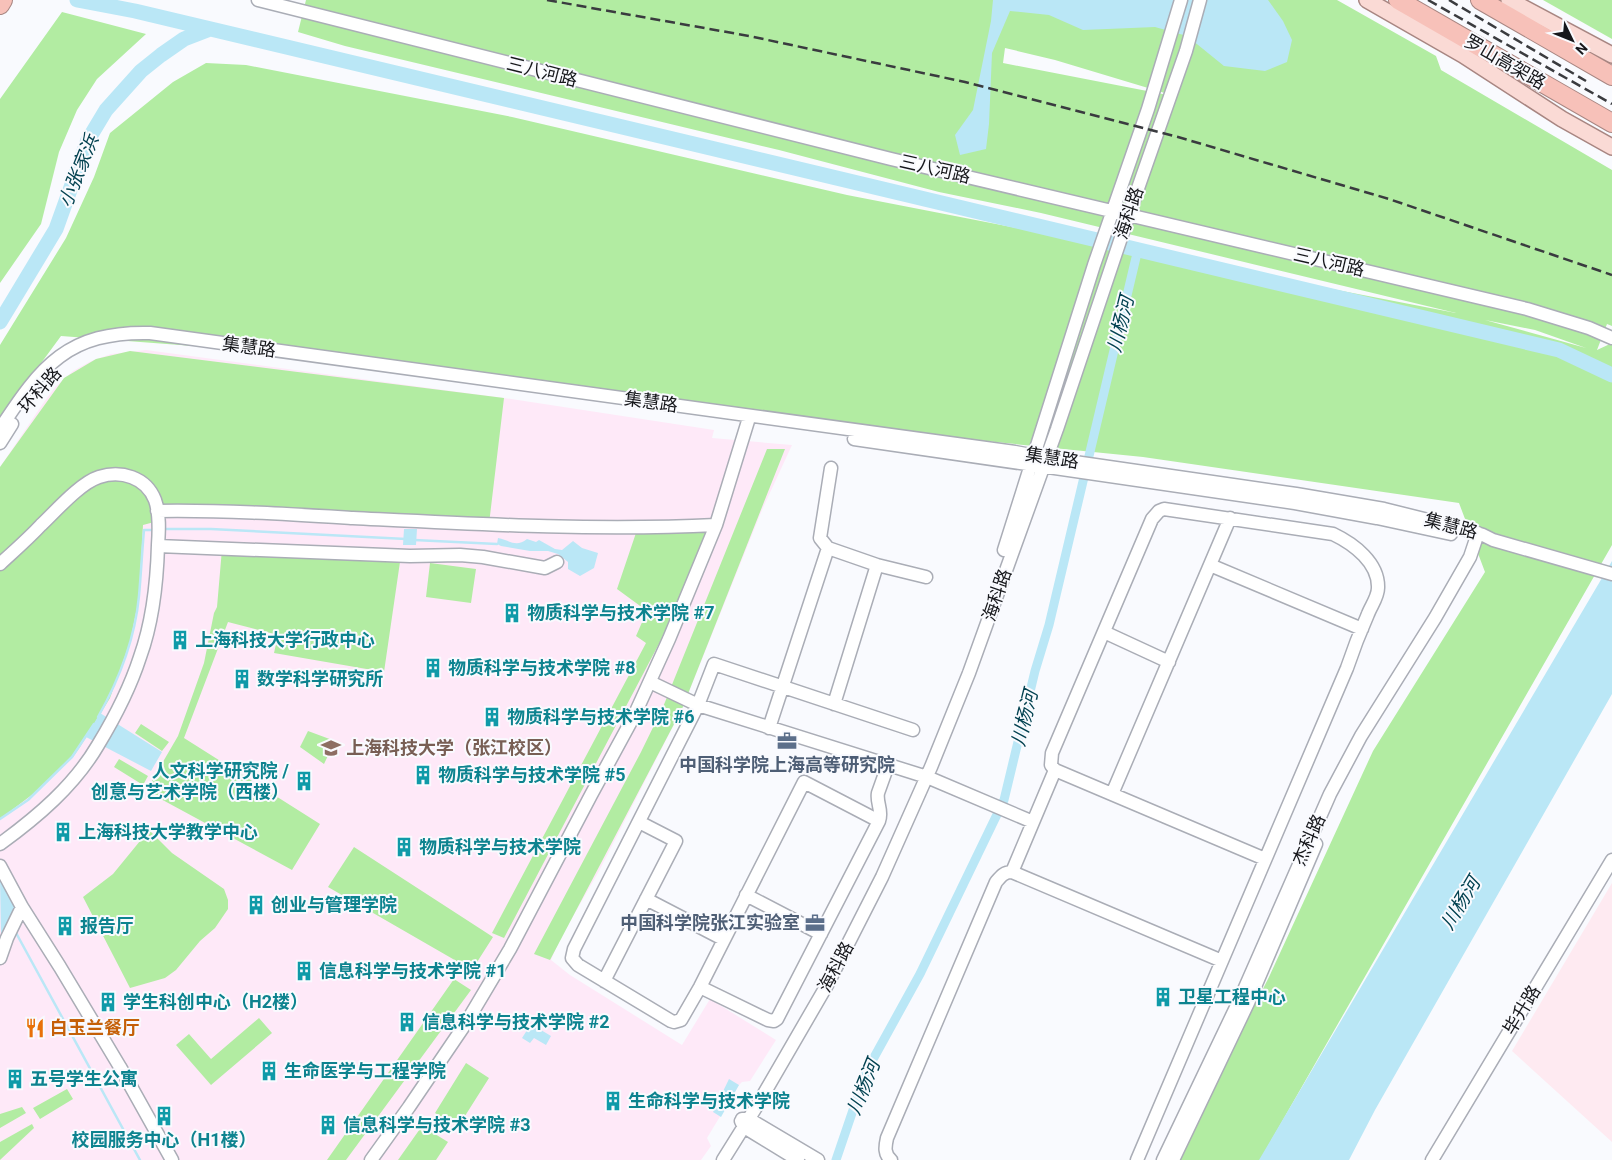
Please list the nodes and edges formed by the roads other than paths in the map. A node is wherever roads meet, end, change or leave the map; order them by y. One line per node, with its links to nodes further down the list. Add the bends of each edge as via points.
1 (258, 0): 15 (street, 三八河路)
2 (1181, 0): 15 (street, 海科路)
3 (1200, 0): 16 (street, 海科路, via 1186,51)
4 (1367, 0): 11 (main road, via 1463,55)
5 (1398, 0): 11 (highway, 罗山高架路, via 1456,34)
6 (1480, 0): 8 (highway)
7 (1509, 0): 8 (main road)
8 (1564, 39): 9 (main road); 10 (highway)
9 (1612, 55)
10 (1612, 76)
11 (1536, 88): 12 (highway, 罗山高架路); 13 (highway); 14 (main road)
12 (1612, 124)
13 (1612, 129)
14 (1612, 147)
15 (1112, 212): 16 (street, 三八河路); 22 (street, 海科路)
16 (1128, 217): 18 (street, 三八河路, via 1526,309); 23 (street, 海科路)
17 (149, 337): 19 (street, 集慧路); 20 (street, 环科路, via 126,333 102,336 78,345 52,362 31,384); 21 (street, 环科路, via 104,344 81,352 57,368 37,389); 22 (street, 集慧路, via 1006,451)
18 (1612, 338)
19 (748, 421): 22 (street, 集慧路); 27 (street)
20 (0, 429)
21 (0, 443)
22 (1031, 461): 23 (street, 集慧路); 48 (street, 海科路, via 980,619)
23 (1045, 462): 29 (street, 集慧路, via 1296,494 1384,509); 48 (street, 海科路, via 972,664)
24 (831, 468): 30 (street, via 820,538)
25 (157, 511): 27 (street, via 223,510 539,525); 28 (street); 32 (street, via 152,494 137,478 119,473 98,477 66,501)
26 (1230, 518): 34 (street); 37 (street, via 1324,532 1342,538 1358,549 1372,566 1378,588); 38 (street, via 1169,509 1159,511 1152,520)
27 (716, 525): 40 (street)
28 (159, 535): 31 (street, via 410,556 460,555 545,568); 53 (street, via 158,577 148,630 123,702 90,759 57,797)
29 (1482, 538): 35 (street, 集慧路); 76 (street, 杰科路, via 1361,736 1330,794 1240,999); 77 (street, 杰科路, via 1476,558 1337,794 1248,1003)
30 (828, 548): 33 (street); 41 (street)
31 (557, 562)
32 (0, 564)
33 (877, 565): 36 (street); 42 (street)
34 (1210, 565): 37 (street); 39 (street)
35 (1612, 574)
36 (926, 577)
37 (1362, 629): 54 (street)
38 (1104, 632): 39 (street); 47 (street, via 1052,753 1051,765)
39 (1168, 662): 49 (street)
40 (650, 682): 43 (street); 69 (street, via 510,949 466,1023)
41 (782, 687): 42 (street); 43 (street, via 714,664); 44 (street)
42 (834, 704): 45 (street)
43 (698, 705): 44 (street); 51 (street)
44 (770, 728): 46 (street)
45 (913, 730)
46 (888, 765): 48 (street); 50 (street, via 877,797 882,812)
47 (1055, 770): 49 (street); 52 (street)
48 (924, 776): 52 (street); 67 (street, 海科路, via 882,877 839,962 793,1045)
49 (1112, 794): 54 (street)
50 (879, 821): 58 (street, via 804,782); 61 (street)
51 (639, 822): 59 (street, via 676,841); 65 (street, via 572,954 578,965)
52 (1033, 822): 57 (street)
53 (0, 844)
54 (1265, 860): 64 (street)
55 (1612, 860): 78 (street, 毕升路)
56 (0, 866): 60 (street)
57 (1012, 872): 64 (street); 74 (street, via 1006,872 996,882 887,1138 886,1153)
58 (746, 896): 61 (street); 62 (street)
59 (646, 899): 62 (street); 65 (street)
60 (22, 907): 63 (street); 68 (street)
61 (822, 934): 66 (street, via 774,1021)
62 (723, 939): 66 (street)
63 (0, 958)
64 (1222, 961): 75 (street)
65 (604, 981): 66 (street, via 674,1022 681,1020)
66 (700, 988)
67 (744, 1122): 70 (street, 海科路); 71 (street, 海科路); 72 (street); 73 (street)
68 (172, 1160)
69 (371, 1160)
70 (714, 1160)
71 (723, 1160)
72 (798, 1160)
73 (818, 1160)
74 (891, 1160)
75 (1136, 1160)
76 (1163, 1160)
77 (1172, 1160)
78 (1432, 1160)

